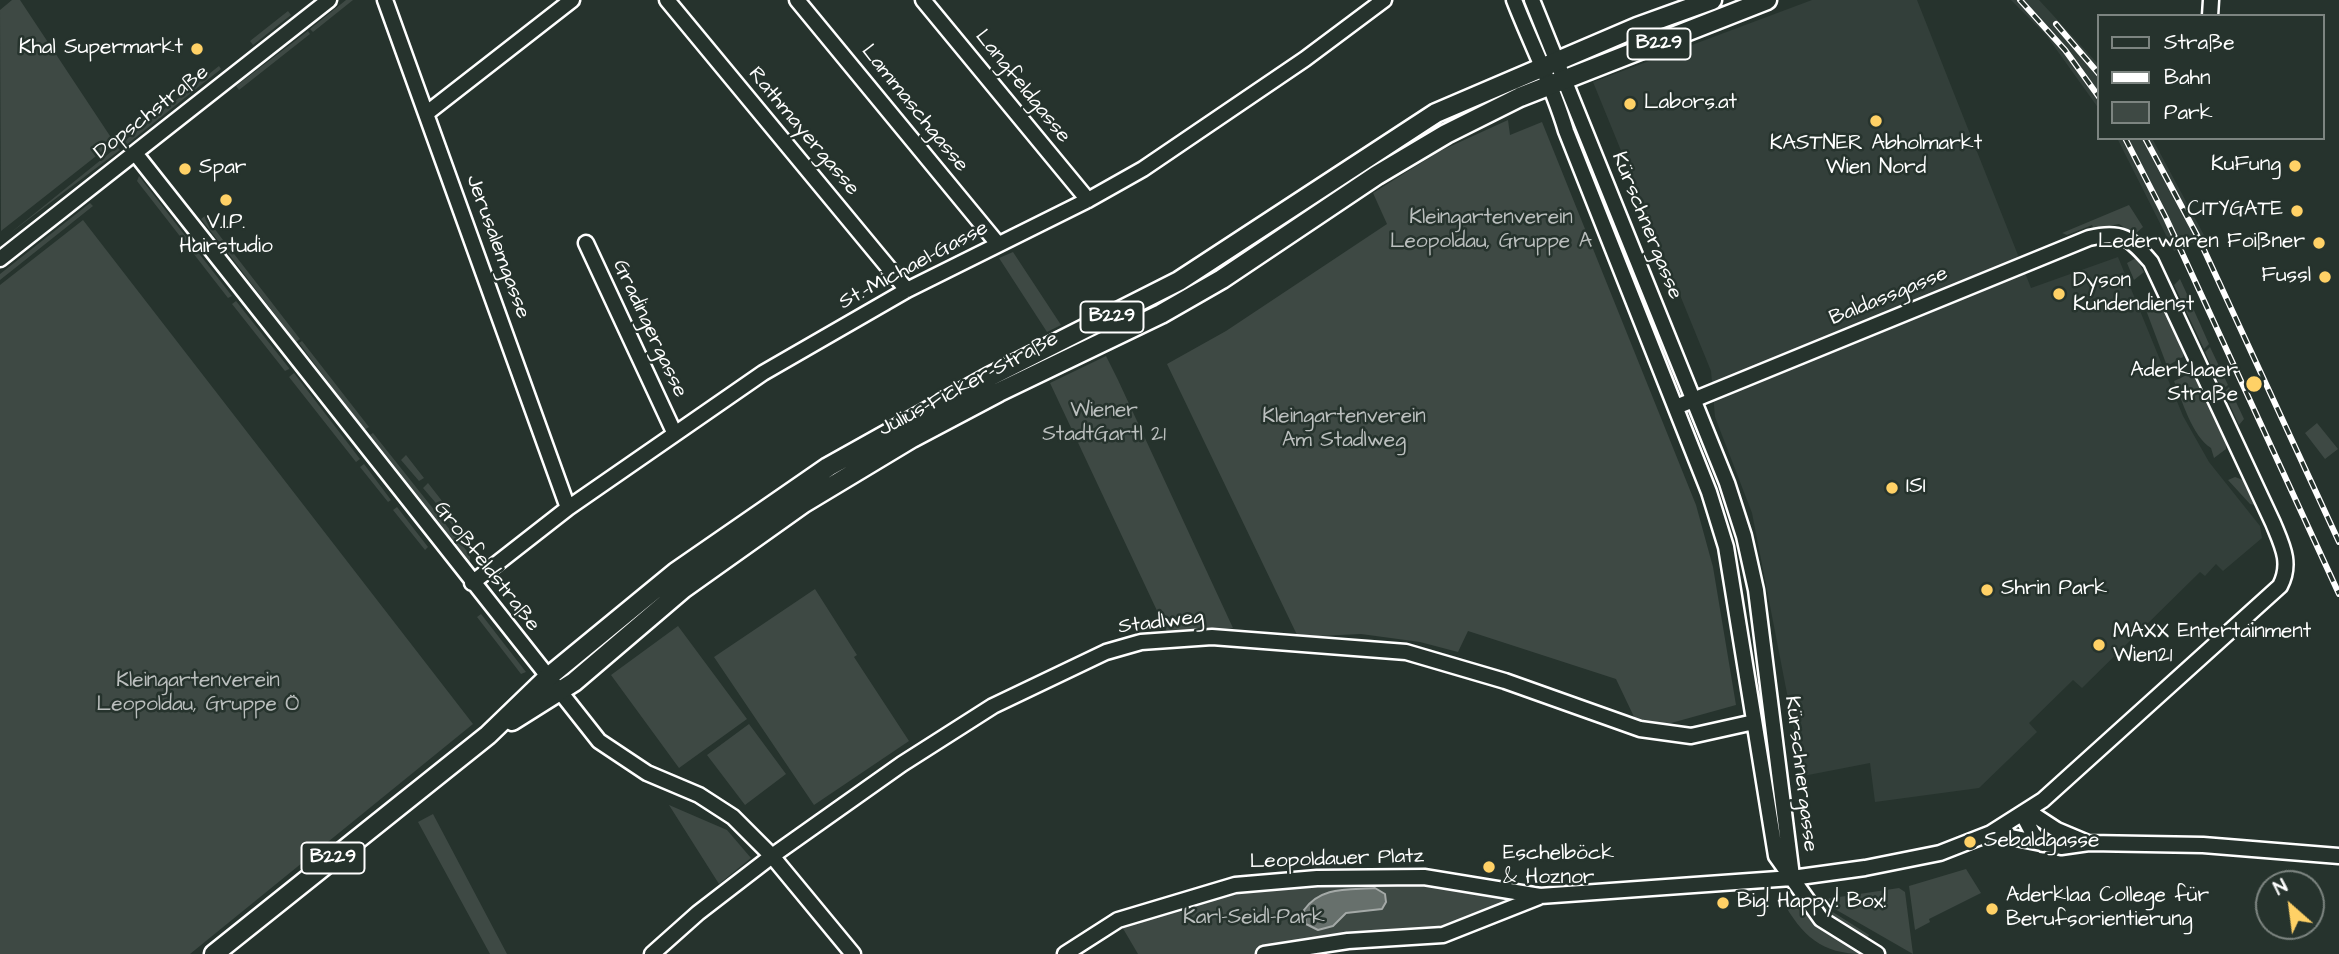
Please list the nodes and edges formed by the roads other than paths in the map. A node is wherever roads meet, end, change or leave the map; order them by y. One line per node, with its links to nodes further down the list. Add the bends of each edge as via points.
1 (330, 0): 16 (street, Dopschstraße)
2 (385, 0): 15 (street, Jerusalemgasse)
3 (572, 0): 15 (street)
4 (667, 0): 21 (street, Rathmayergasse)
5 (797, 0): 19 (street, Lammaschgasse)
6 (923, 0): 17 (street, Langfeldgasse)
7 (1384, 0): 17 (street, St.-Michael-Gasse, via 1180,145)
8 (1514, 0): 13 (street, Kürschnergasse)
9 (1532, 0): 12 (street, Kürschnergasse)
10 (1712, 0): 12 (main road, Julius-Ficker-Straße / B229)
11 (1767, 0): 14 (main road, Julius-Ficker-Straße / B229)
12 (1558, 60): 13 (main road, Julius-Ficker-Straße / B229); 14 (street, Kürschnergasse)
13 (1540, 67): 14 (street, Kürschnergasse); 27 (main road, Julius-Ficker-Straße / B229, via 1436,113 1170,286 989,377 828,467 676,572)
14 (1559, 83): 22 (street, Kürschnergasse); 23 (street, Kürschnergasse, via 1566,131); 28 (main road, Julius-Ficker-Straße / B229, via 1446,134 1222,279 956,415 804,503 683,589)
15 (427, 114): 25 (street, Jerusalemgasse)
16 (135, 153): 20 (street, Dopschstraße); 26 (street, Großfeldstraße)
17 (1088, 200): 19 (street, St.-Michael-Gasse)
18 (586, 243): 24 (street, Gradingergasse)
19 (998, 244): 21 (street, St.-Michael-Gasse)
20 (1, 256)
21 (907, 290): 24 (street, St.-Michael-Gasse, via 763,373)
22 (1692, 399): 23 (street, Baldassgasse); 31 (street, Baldassgasse, via 2089,238 2121,235 2151,262 2287,563 2280,586); 37 (street, Kürschnergasse, via 1727,483 1756,590)
23 (1676, 407): 29 (street, Kürschnergasse, via 1726,547)
24 (674, 432): 25 (street, St.-Michael-Gasse)
25 (568, 508): 26 (street, St.-Michael-Gasse)
26 (472, 583): 27 (street, Großfeldstraße)
27 (547, 678): 28 (street, Großfeldstraße); 30 (main road, Julius-Ficker-Straße / B229)
28 (559, 693): 30 (main road, Julius-Ficker-Straße / B229); 35 (street, Großfeldstraße, via 599,741 648,774 699,795 733,817)
29 (1754, 722): 35 (street, Stadlweg, via 1691,736 1640,729 1406,652 1212,637 1141,642 1106,652 993,706); 37 (street, Kürschnergasse, via 1776,856)
30 (488, 735): 39 (main road, Julius-Ficker-Straße / B229)
31 (2025, 813): 32 (street); 33 (street, via 2033,834); 34 (street)
32 (1991, 833): 33 (street); 37 (street, via 1907,861)
33 (2043, 844): 34 (street)
34 (2090, 844): 36 (street, via 2203,845)
35 (772, 856): 40 (street, Stadlweg); 41 (street, Großfeldstraße)
36 (2339, 856)
37 (1792, 878): 38 (street, Leopoldauer Platz); 44 (street, via 1821,919)
38 (1540, 896): 42 (street, Leopoldauer Platz, via 1424,877 1317,878 1236,885 1118,920); 43 (street, Leopoldauer Platz, via 1443,935)
39 (214, 954)
40 (652, 954)
41 (853, 954)
42 (1065, 954)
43 (1264, 954)
44 (1877, 954)

